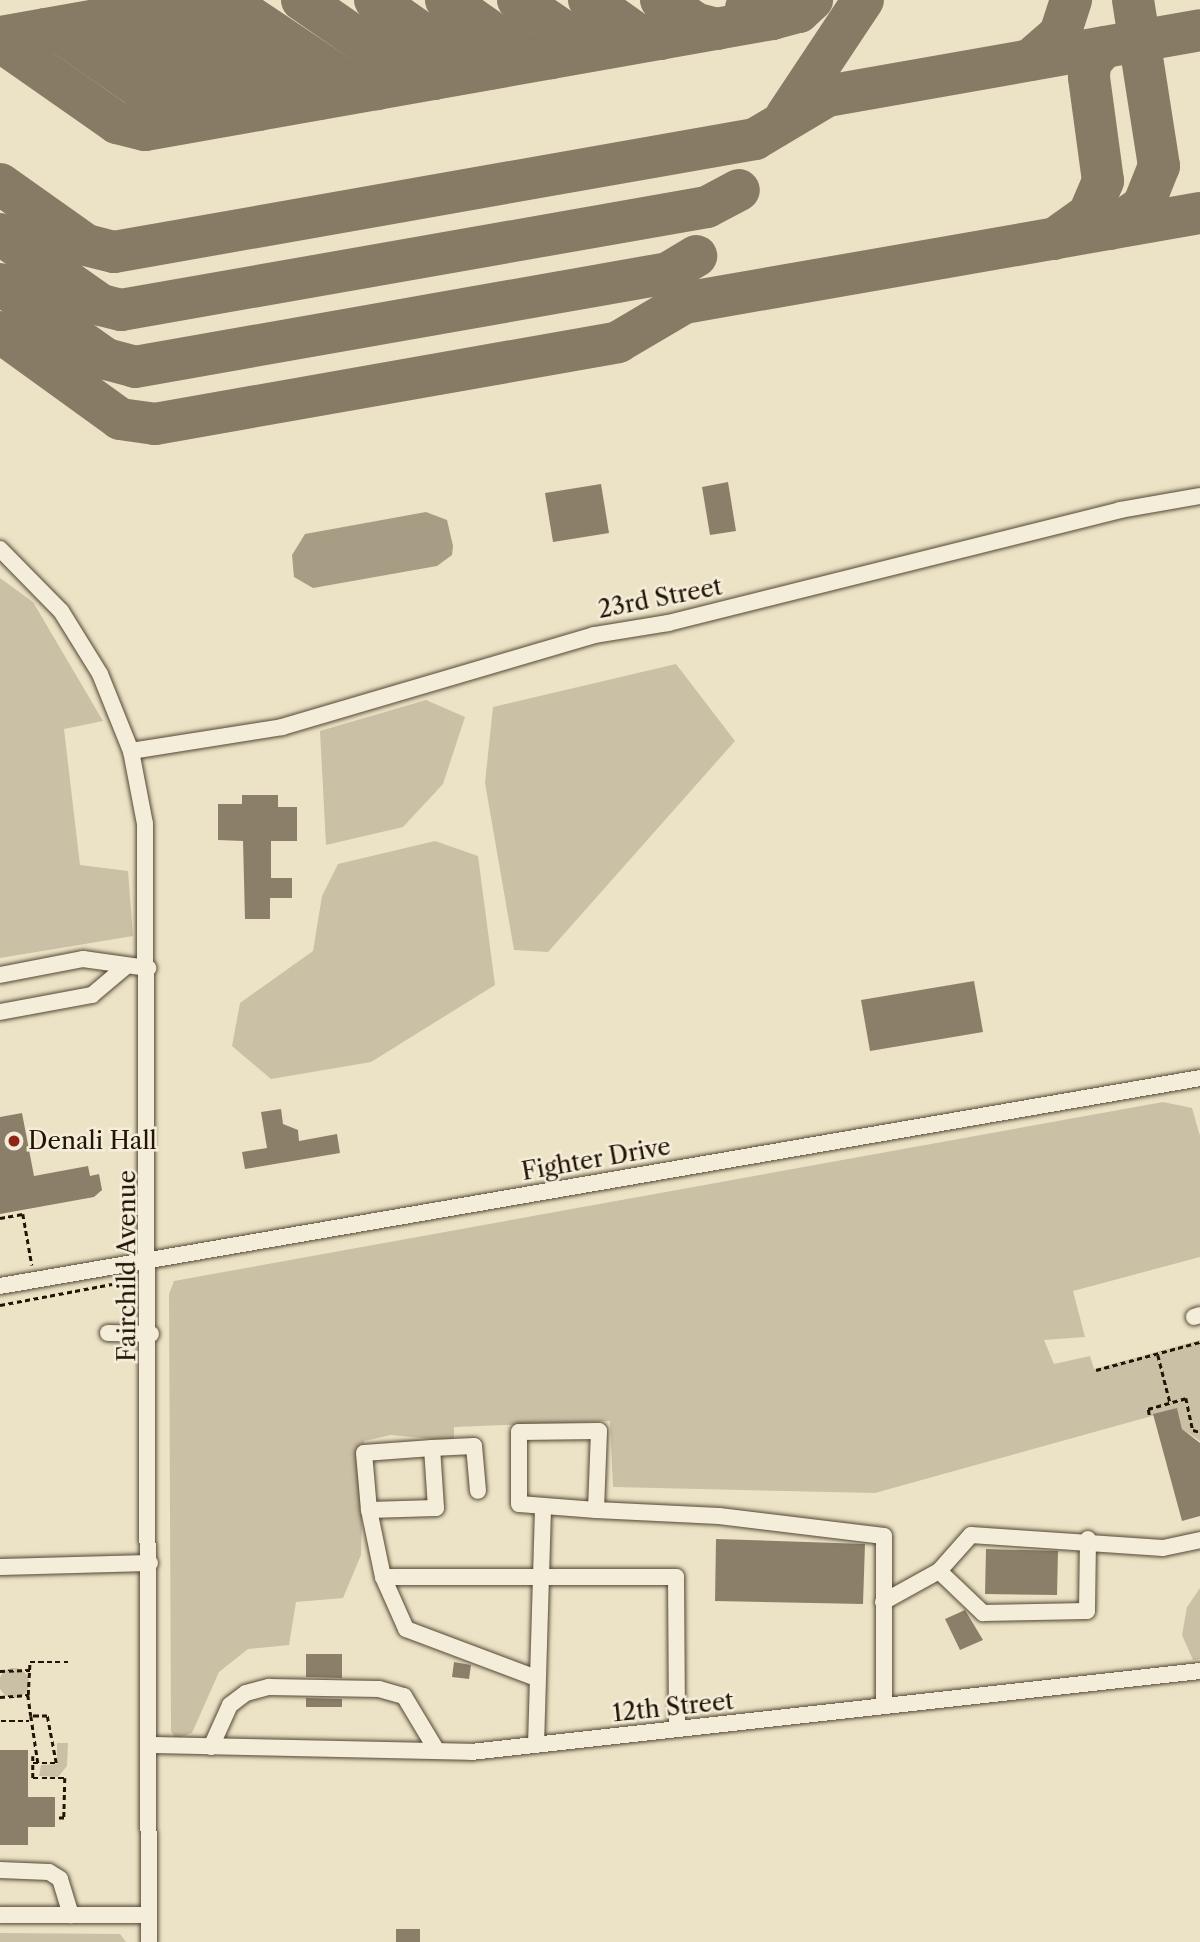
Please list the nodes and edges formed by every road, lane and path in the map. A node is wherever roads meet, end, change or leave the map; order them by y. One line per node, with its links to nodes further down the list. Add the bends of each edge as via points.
1 (1200, 496): 3 (street, 23rd Street, via 1120,510 668,623 594,635 282,727)
2 (0, 549): 3 (street, Fairchild Avenue, via 85,646)
3 (131, 751): 5 (street, Fairchild Avenue, via 147,849)
4 (124, 968): 5 (street); 6 (street, via 83,959); 7 (street, via 92,995)
5 (148, 968): 10 (street, Fairchild Avenue)
6 (0, 975)
7 (0, 1012)
8 (1200, 1078): 10 (street, Fighter Drive)
9 (0, 1218): 11 (path, via 23,1213)
10 (151, 1258): 13 (street, Fighter Drive); 16 (street, Fairchild Avenue)
11 (32, 1265)
12 (112, 1284): 14 (path)
13 (0, 1286)
14 (0, 1305)
15 (108, 1333): 16 (street)
16 (151, 1335): 31 (street, Fairchild Avenue)
17 (1200, 1342): 18 (path)
18 (1158, 1353): 19 (path); 20 (path)
19 (1096, 1370)
20 (1170, 1402): 21 (path, via 1148,1409); 23 (path, via 1186,1398)
21 (1149, 1415)
22 (1200, 1426): 23 (path)
23 (1198, 1432)
24 (432, 1448): 25 (street, via 474,1446); 27 (street, via 364,1453); 27 (street, via 436,1508)
25 (478, 1491)
26 (543, 1506): 28 (street); 28 (street, via 519,1504 519,1432 598,1431); 34 (street)
27 (369, 1510): 35 (street)
28 (596, 1510): 36 (street, via 884,1536)
29 (1088, 1539): 30 (street, via 1163,1548); 33 (street, via 971,1535); 33 (street, via 1087,1611 983,1613)
30 (1200, 1540)
31 (150, 1563): 32 (street); 49 (street, Fairchild Avenue)
32 (0, 1567)
33 (939, 1571): 36 (street)
34 (540, 1576): 35 (street); 41 (street); 48 (street, via 676,1577)
35 (383, 1577): 41 (street, via 406,1629)
36 (883, 1602): 44 (street)
37 (68, 1662): 38 (path, via 30,1662)
38 (30, 1670): 39 (path); 42 (path)
39 (0, 1671)
40 (1200, 1671): 44 (street, 12th Street)
41 (534, 1677): 50 (street)
42 (28, 1695): 43 (path); 45 (path)
43 (0, 1697)
44 (884, 1706): 48 (street, 12th Street)
45 (31, 1716): 47 (path); 53 (path, via 47,1716 56,1742 56,1763)
46 (1, 1721): 47 (path)
47 (31, 1721): 53 (path)
48 (677, 1729): 50 (street, 12th Street)
49 (150, 1745): 51 (street, 12th Street); 60 (street, Fairchild Avenue)
50 (536, 1745): 52 (street, 12th Street)
51 (211, 1747): 52 (street, 12th Street); 52 (street, via 230,1705 246,1693 269,1687 379,1689 404,1696)
52 (437, 1751)
53 (36, 1763): 55 (path, via 33,1778 65,1778)
54 (59, 1800): 55 (path)
55 (64, 1800): 56 (path, via 64,1818)
56 (59, 1818)
57 (0, 1870): 59 (street, via 49,1872 60,1879)
58 (0, 1915): 59 (street)
59 (71, 1915): 60 (street)
60 (149, 1915): 61 (street, Fairchild Avenue)
61 (149, 1942)

